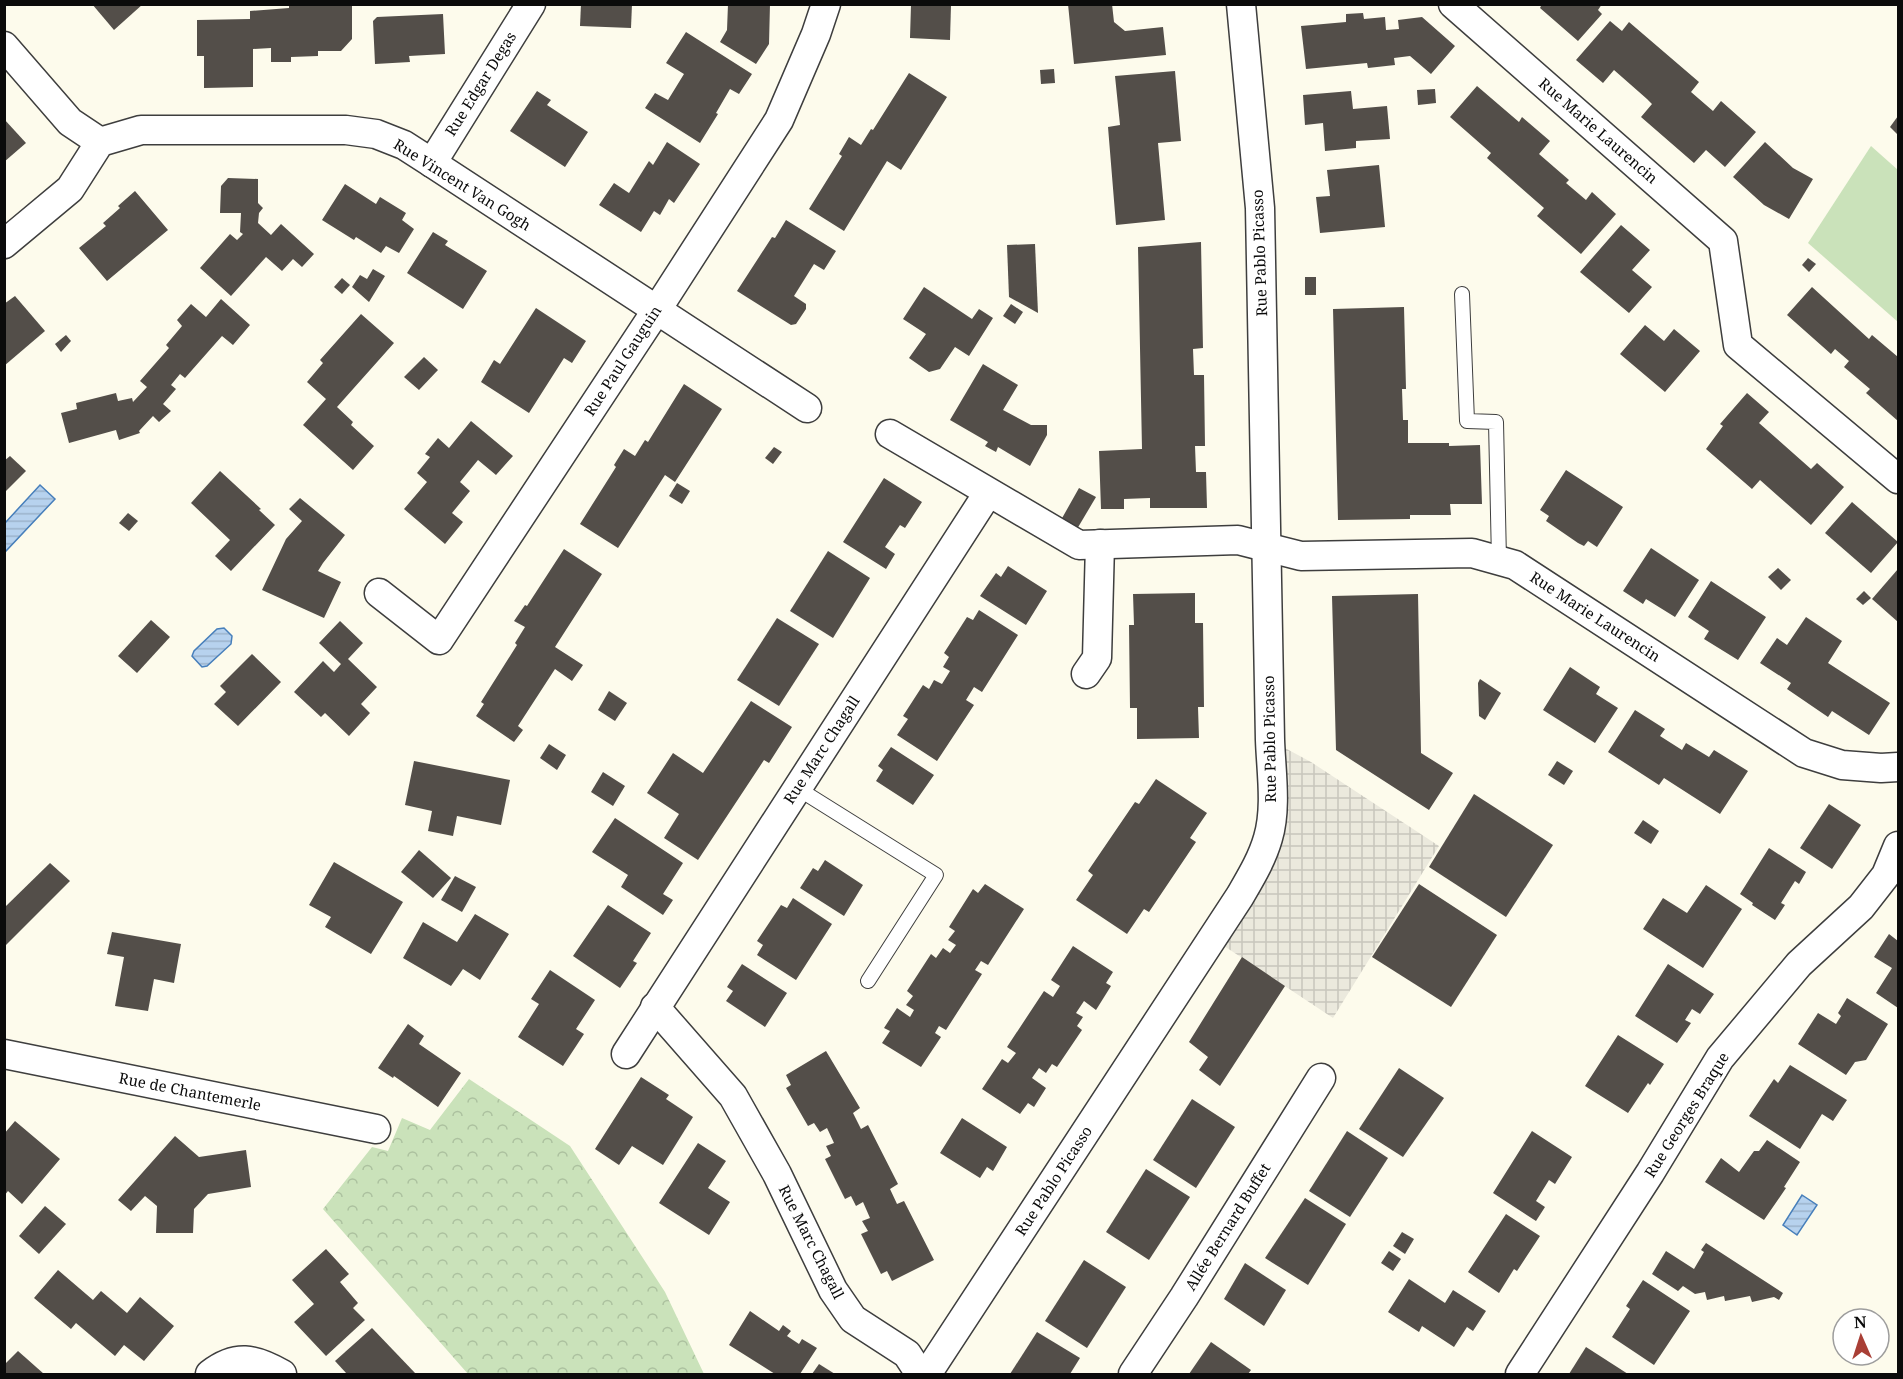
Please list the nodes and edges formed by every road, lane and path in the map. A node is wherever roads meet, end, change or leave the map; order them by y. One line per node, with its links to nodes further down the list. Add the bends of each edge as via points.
1 (531, 4): 7 (street, Rue Edgar Degas)
2 (826, 4): 10 (street, Rue Paul Gauguin, via 779,120)
3 (1241, 4): 16 (street, Rue Pablo Picasso, via 1260,208)
4 (1453, 4): 13 (street, Rue Marie Laurencin, via 1723,241 1738,345)
5 (4, 46): 6 (street, via 70,122)
6 (100, 141): 7 (street, Rue Vincent Van Gogh, via 141,130 346,130 376,134 404,145); 8 (street, via 70,189)
7 (432, 163): 10 (street, Rue Vincent Van Gogh)
8 (4, 244)
9 (1462, 294): 17 (lane, via 1467,421 1496,422)
10 (656, 311): 11 (street, Rue Vincent Van Gogh); 18 (street, Rue Paul Gauguin, via 439,640)
11 (807, 408)
12 (890, 434): 14 (street)
13 (1899, 479)
14 (988, 493): 15 (street, via 1078,545); 21 (street, Rue Marc Chagall)
15 (1100, 544): 16 (street, via 1238,540); 19 (street, via 1097,658)
16 (1267, 547): 17 (street, Rue Marie Laurencin, via 1301,555 1472,553); 32 (street, Rue Pablo Picasso, via 1273,799 1269,836 1255,872)
17 (1499, 560): 20 (street, Rue Marie Laurencin, via 1515,565 1804,753 1842,765)
18 (379, 592)
19 (1086, 674)
20 (1899, 767)
21 (797, 788): 23 (lane, via 936,875); 24 (street, Rue Marc Chagall)
22 (1899, 846): 34 (street, Rue Georges Braque, via 1886,875 1861,907 1799,964 1720,1058)
23 (868, 981)
24 (655, 1007): 26 (street, Rue Marc Chagall); 31 (street, Rue Marc Chagall, via 733,1096 777,1174 833,1290 853,1319 907,1354)
25 (4, 1054): 28 (street, Rue de Chantemerle)
26 (626, 1054)
27 (1321, 1078): 33 (street, Allée Bernard Buffet)
28 (376, 1128)
29 (210, 1374): 30 (street, via 224,1364 241,1360 264,1363)
30 (282, 1374)
31 (920, 1374)
32 (927, 1374)
33 (1133, 1374)
34 (1520, 1374)

